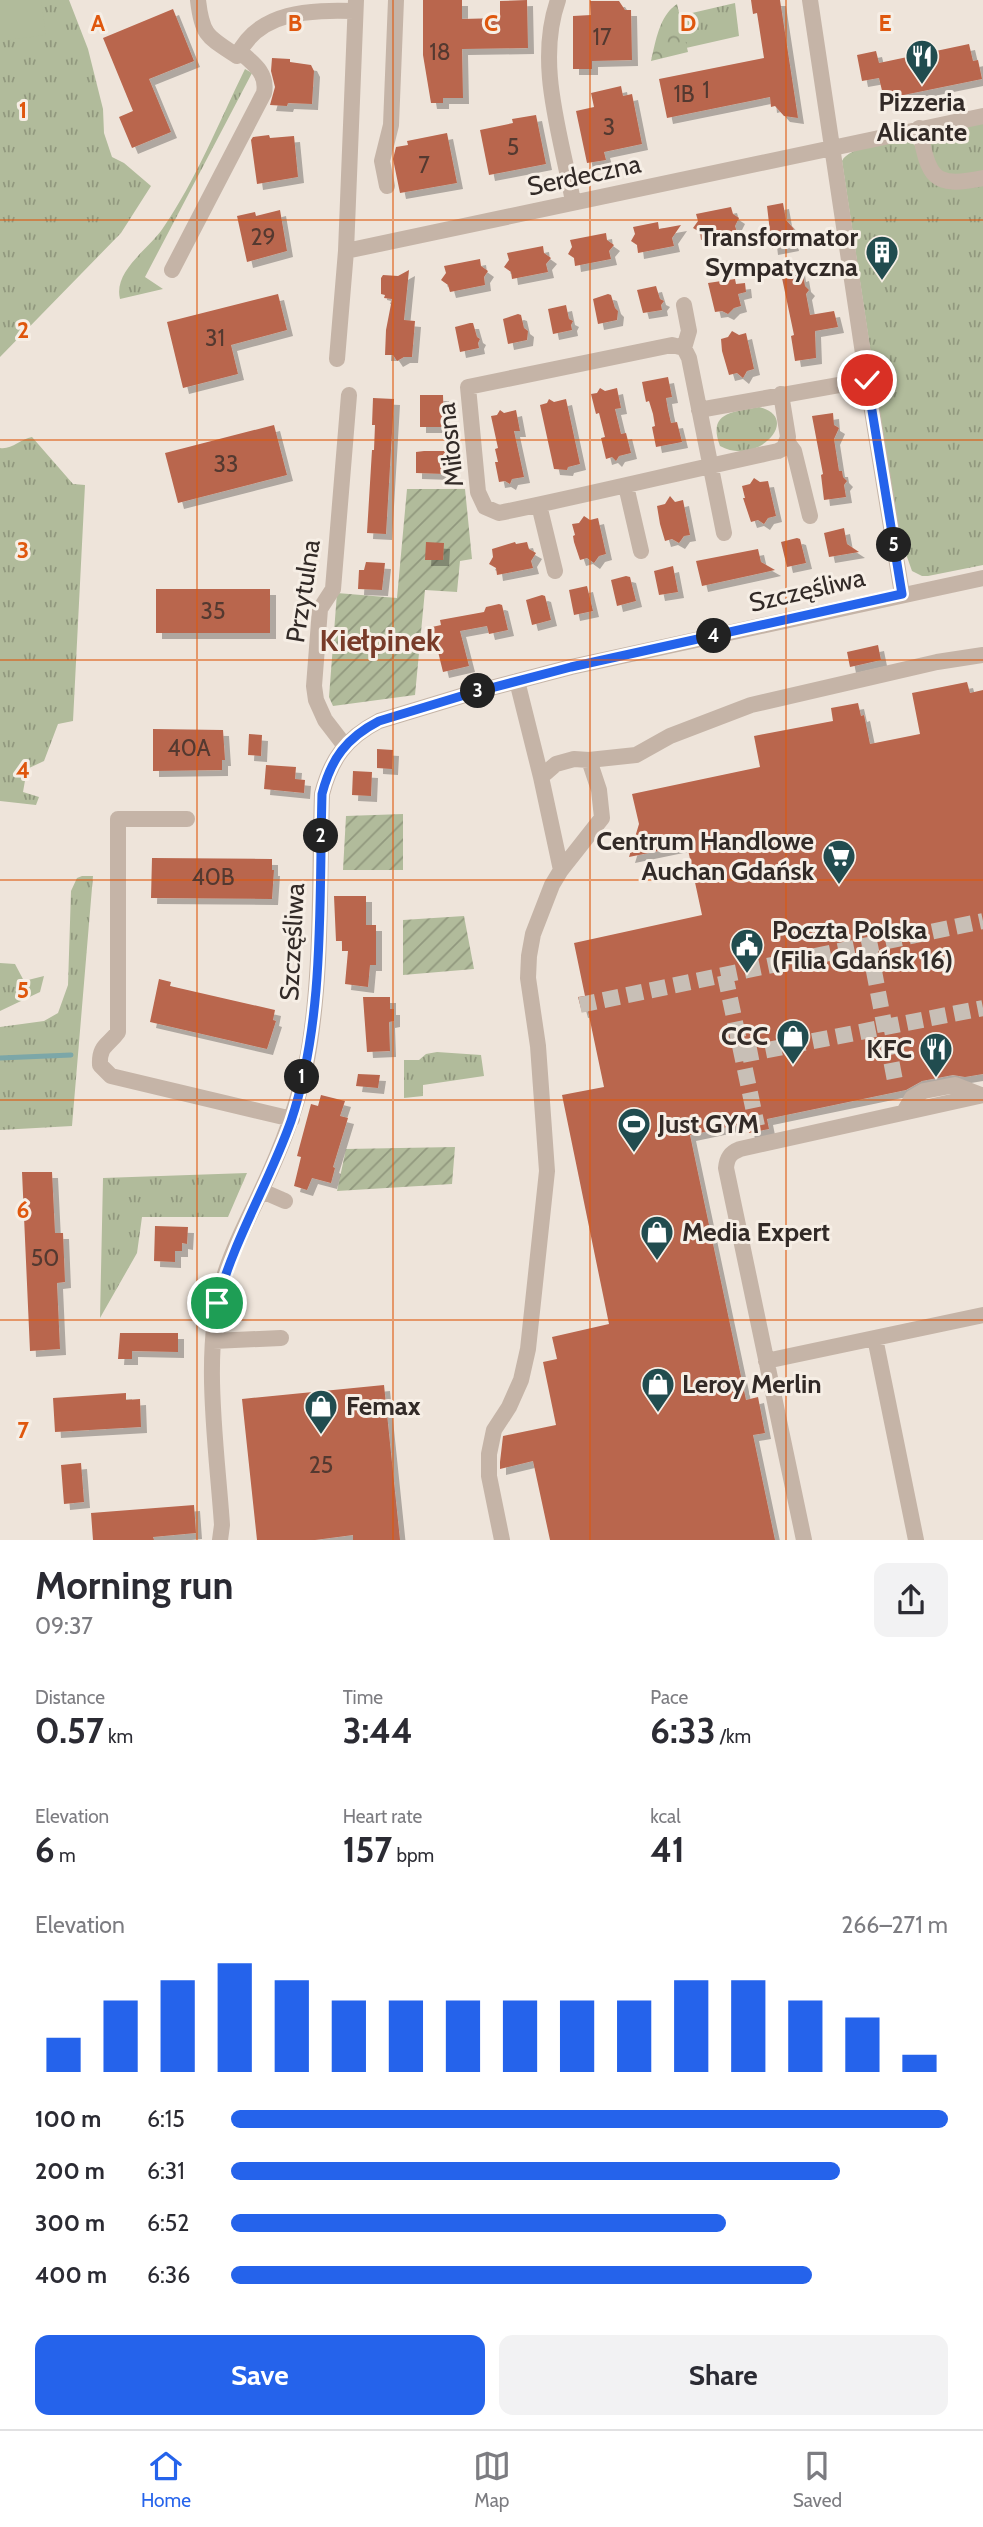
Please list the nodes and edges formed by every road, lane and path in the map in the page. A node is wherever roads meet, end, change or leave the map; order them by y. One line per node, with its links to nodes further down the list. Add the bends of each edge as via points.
1 (198, 0): 6 (street, via 200,22 208,37 237,56)
2 (396, 0): 11 (street, via 391,125 382,161)
3 (558, 0): 12 (street, via 550,35 550,77)
4 (810, 0): 9 (street)
5 (356, 6): 6 (street, via 286,15 258,31); 13 (street)
6 (239, 51): 14 (street, via 263,76 264,93)
7 (983, 116): 8 (street, Serdeczna)
8 (919, 128): 9 (street, Serdeczna); 10 (street, via 932,173 957,183)
9 (832, 146): 12 (street, Serdeczna); 18 (street)
10 (983, 178)
11 (387, 186)
12 (573, 202): 13 (street, Serdeczna)
13 (346, 251): 17 (street)
14 (173, 270)
15 (684, 305): 16 (street, via 690,331)
16 (684, 348): 21 (street); 25 (street, Miłosna, via 672,345 468,387 477,484 485,507 499,513)
17 (337, 359)
18 (867, 380): 19 (street); 31 (street)
19 (781, 394): 21 (street); 22 (street)
20 (349, 395): 34 (street, Przytulna, via 333,589 320,609 314,686 325,720)
21 (699, 410): 23 (street)
22 (788, 443): 23 (street, Miłosna, via 778,451); 26 (street)
23 (710, 466): 24 (street, Miłosna); 27 (street)
24 (626, 486): 25 (street, Miłosna); 28 (street)
25 (540, 505): 29 (street)
26 (810, 516)
27 (724, 533)
28 (641, 551)
29 (555, 571)
30 (983, 578): 31 (street, Szczęśliwa)
31 (902, 594): 33 (street, Szczęśliwa)
32 (983, 654): 35 (street, via 751,705 670,736 636,755)
33 (517, 681): 34 (street, Szczęśliwa, via 379,721); 36 (street)
34 (345, 746): 40 (street, Szczęśliwa, via 328,772 322,794 319,1003)
35 (589, 760): 36 (street, via 574,758 556,764); 38 (street, via 602,818)
36 (541, 777): 38 (street)
37 (187, 819): 40 (street, via 118,819 118,1032 99,1054 100,1065 111,1076)
38 (561, 870): 49 (street, via 533,934 529,956 547,1171 528,1349 521,1380 494,1430 489,1454)
39 (982, 1095): 47 (street, via 955,1085 924,1091 912,1098 904,1112 740,1149 727,1159)
40 (292, 1119): 41 (street, Szczęśliwa)
41 (262, 1191): 42 (street); 46 (street, Szczęśliwa, via 224,1276)
42 (285, 1201)
43 (983, 1315): 45 (street)
44 (281, 1338): 46 (street)
45 (875, 1338): 47 (street); 51 (street)
46 (213, 1341): 48 (street, Szczęśliwa)
47 (766, 1361): 50 (street)
48 (220, 1540)
49 (502, 1540)
50 (804, 1540)
51 (916, 1540)

